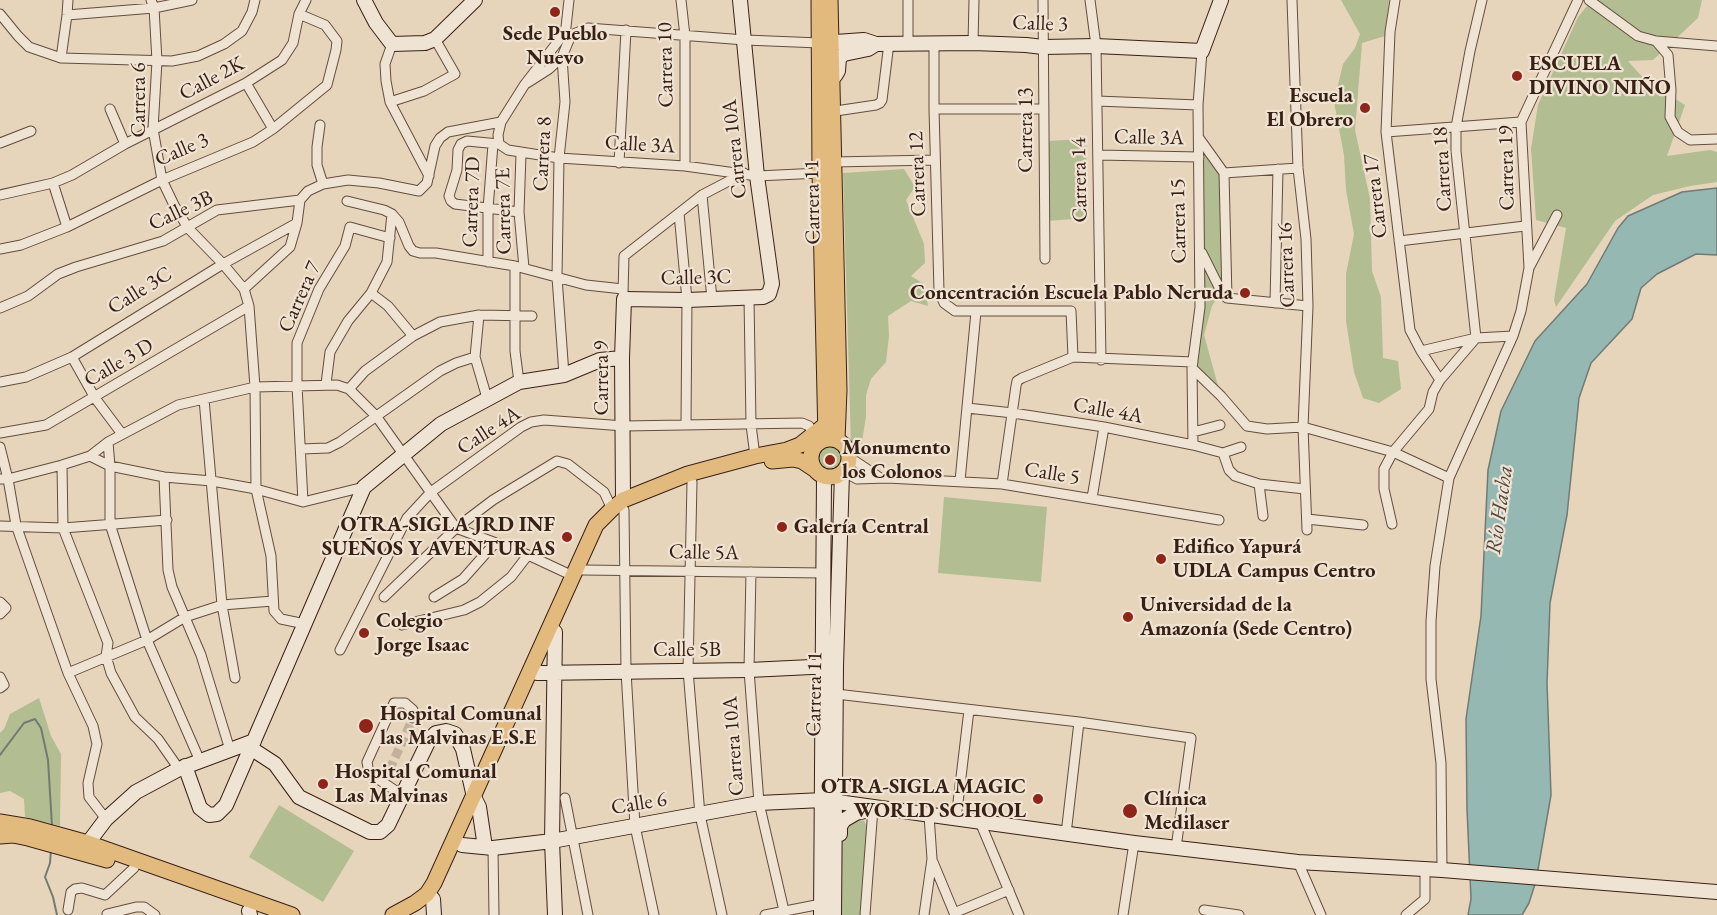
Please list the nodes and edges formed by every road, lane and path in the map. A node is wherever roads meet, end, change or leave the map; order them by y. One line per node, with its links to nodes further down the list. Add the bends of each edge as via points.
1 (68, 0): 25 (street)
2 (192, 0): 22 (street)
3 (255, 0): 44 (street, via 242,31 224,44 198,56)
4 (306, 0): 24 (street, Calle 2K)
5 (364, 0): 35 (street)
6 (475, 0): 29 (street)
7 (569, 0): 27 (street, Carrera 8)
8 (681, 0): 28 (street, Carrera 10)
9 (741, 0): 30 (street, Carrera 10A)
10 (819, 0): 36 (main road, Carrera 11)
11 (830, 0): 36 (main road, Carrera 11)
12 (908, 0): 32 (street)
13 (974, 0): 34 (street)
14 (1043, 0): 40 (street, Carrera 13)
15 (1090, 0): 38 (street, Carrera 14)
16 (1221, 0): 41 (street, Carrera 15)
17 (1292, 0): 76 (street, Carrera 16)
18 (1395, 0): 62 (street, Carrera 17)
19 (1482, 0): 58 (street, Carrera 18)
20 (1578, 0): 56 (street, Carrera 19)
21 (1589, 0): 31 (street, via 1638,36)
22 (153, 4): 25 (street); 44 (street, Carrera 6)
23 (0, 14): 43 (street, via 29,46)
24 (299, 14): 46 (street, Calle 2K, via 293,42 282,60); 60 (street, Calle 3, via 325,25 337,41 336,50 327,85)
25 (67, 15): 43 (street)
26 (626, 30): 27 (street, Calle 3); 28 (street, Calle 3); 73 (street)
27 (569, 31): 42 (street, Carrera 8); 47 (street)
28 (685, 36): 30 (street, Calle 3); 75 (street, Carrera 10)
29 (435, 39): 35 (street); 49 (street, via 456,74 424,91)
30 (745, 40): 36 (street, Calle 3); 80 (street, Carrera 10A)
31 (1656, 41): 39 (street); 64 (street, via 1668,55 1670,117 1678,132 1690,140)
32 (908, 42): 33 (street, Calle 3); 37 (street, Calle 3)
33 (934, 43): 34 (street, Calle 3); 51 (street, Carrera 12)
34 (973, 43): 40 (street, Calle 3)
35 (392, 44): 49 (street, via 386,64)
36 (826, 44): 37 (street, Calle 3, via 864,40); 45 (main road, Carrera 11); 54 (main road, Carrera 11)
37 (882, 44): 45 (street, Calle 3, via 843,54); 54 (street, via 880,103)
38 (1096, 46): 40 (street, Calle 3); 41 (street, Calle 3); 48 (street, Carrera 14)
39 (1717, 46)
40 (1043, 48): 52 (street, Carrera 13)
41 (1202, 51): 50 (street, Carrera 15)
42 (561, 57): 47 (street); 71 (street, Carrera 8, via 565,102)
43 (61, 58): 44 (street)
44 (157, 61): 59 (street, Carrera 6)
45 (832, 81): 54 (main road, Carrera 11)
46 (246, 83): 59 (street, Calle 2K); 60 (street)
47 (525, 84): 55 (street)
48 (1097, 101): 50 (street); 69 (street, Carrera 14)
49 (390, 102): 81 (street)
50 (1198, 105): 63 (street, Carrera 15)
51 (934, 109): 52 (street); 72 (street, Carrera 12)
52 (1044, 109): 103 (street, Carrera 13)
53 (110, 110): 66 (street, Carrera 6)
54 (827, 112): 74 (main road, Carrera 11); 79 (main road, Carrera 11)
55 (501, 122): 67 (street, Carrera 7D); 81 (street, via 448,132 440,138)
56 (1521, 122): 58 (street); 95 (street, Carrera 19)
57 (320, 125): 84 (street, via 316,147)
58 (1456, 127): 62 (street); 98 (street, Carrera 18)
59 (153, 129): 66 (street, Calle 2K); 82 (street, Carrera 6)
60 (273, 129): 82 (street, Calle 3, via 253,142)
61 (31, 131): 65 (street)
62 (1386, 132): 100 (street, Carrera 17)
63 (1199, 138): 70 (street, Carrera 15); 78 (street)
64 (1717, 139)
65 (0, 143)
66 (124, 144): 83 (street, Calle 2K)
67 (496, 144): 68 (street, Calle 3A); 89 (street, Carrera 7D); 89 (street, Calle 3A, via 461,144 449,196 455,204)
68 (521, 154): 71 (street, Calle 3A); 90 (street, Carrera 7E)
69 (1098, 155): 70 (street, Calle 3A); 133 (street, Carrera 14)
70 (1199, 157): 102 (street, Carrera 15)
71 (559, 158): 73 (street, Calle 3A); 108 (street, Carrera 8)
72 (935, 160): 74 (street); 121 (street, Carrera 12, via 939,291 944,303 955,311)
73 (619, 162): 75 (street, Calle 3A)
74 (833, 162): 158 (main road, Carrera 11, via 839,390)
75 (685, 166): 80 (street, Calle 3A)
76 (1298, 168): 77 (street); 119 (street, Carrera 16)
77 (1278, 169): 78 (street); 117 (street)
78 (1224, 173): 114 (street)
79 (820, 174): 80 (street, Calle 3A); 158 (main road, Carrera 11)
80 (751, 175): 86 (street); 112 (street, Carrera 10A, via 772,284)
81 (429, 176): 84 (street, Calle 3B, via 420,191 348,180)
82 (162, 180): 96 (street, Calle 3); 97 (street, Carrera 6)
83 (53, 183): 85 (street, Calle 2K); 96 (street)
84 (323, 184): 87 (street, Calle 3B)
85 (0, 195)
86 (702, 195): 91 (street); 115 (street)
87 (300, 200): 94 (street); 97 (street, Calle 3B, via 217,210)
88 (347, 201): 92 (street)
89 (488, 209): 90 (street); 104 (street, Carrera 7D)
90 (519, 212): 106 (street, Carrera 7E)
91 (679, 213): 111 (street, Carrera 9, via 624,256); 116 (street)
92 (392, 214): 99 (street); 104 (street, Calle 3C, via 413,251)
93 (1557, 215): 107 (street)
94 (297, 223): 105 (street, Calle 3C); 109 (street, via 290,247)
95 (1526, 226): 98 (street); 107 (street, Carrera 19)
96 (68, 227): 101 (street, Calle 3)
97 (188, 228): 105 (street, Carrera 6); 120 (street, Calle 3B, via 163,241 58,274 28,296)
98 (1466, 234): 100 (street); 127 (street, Carrera 18)
99 (390, 238): 110 (street, via 387,262); 140 (street, Carrera 7, via 350,227 345,246 319,289 297,343)
100 (1399, 241): 128 (street, Carrera 17, via 1410,330)
101 (0, 249)
102 (1201, 249): 114 (street); 134 (street, Carrera 15, via 1200,307)
103 (1045, 259)
104 (488, 262): 106 (street, Calle 3C)
105 (223, 264): 109 (street, Carrera 6); 129 (street, Calle 3C)
106 (520, 267): 108 (street, Calle 3C); 123 (street, Carrera 7E)
107 (1529, 268): 126 (street, Carrera 19)
108 (557, 277): 111 (street, Calle 3C); 135 (street, Carrera 8)
109 (244, 289): 118 (street, Carrera 6)
110 (371, 292): 125 (street); 139 (street, via 330,352)
111 (623, 294): 116 (street, Calle 3C); 132 (street, Carrera 9)
112 (769, 294): 113 (street, Calle 3C)
113 (749, 297): 115 (street, Calle 3C); 150 (street)
114 (1227, 298): 117 (street)
115 (712, 299): 116 (street, Calle 3C)
116 (687, 300): 149 (street)
117 (1275, 303): 119 (street)
118 (249, 306): 141 (street, Carrera 6); 143 (street, Calle 3 D)
119 (1308, 306): 154 (street, Carrera 16)
120 (0, 308)
121 (976, 312): 131 (street, via 1071,311); 146 (street)
122 (479, 315): 123 (street); 125 (street, via 440,322); 130 (street)
123 (514, 315): 124 (street); 138 (street, Carrera 7E)
124 (532, 316)
125 (413, 336): 142 (street, via 365,371)
126 (1514, 336): 127 (street); 175 (street, Carrera 19)
127 (1476, 338): 128 (street); 136 (street)
128 (1420, 351): 136 (street, Carrera 17)
129 (72, 357): 137 (street, Calle 3C, via 26,377); 143 (street)
130 (475, 357): 144 (street); 148 (street, via 440,371)
131 (1073, 357): 133 (street); 147 (street, via 1017,381)
132 (622, 358): 135 (street, via 600,360); 152 (street, Carrera 9)
133 (1101, 360): 134 (street)
134 (1192, 365): 154 (street, via 1247,426); 155 (street, Carrera 15)
135 (564, 375): 138 (street)
136 (1440, 380): 164 (street, via 1429,409)
137 (0, 382)
138 (519, 382): 144 (street)
139 (326, 384): 140 (street); 142 (street)
140 (297, 385): 141 (street); 163 (street, Carrera 7)
141 (255, 387): 145 (street); 183 (street, Carrera 6)
142 (349, 389): 148 (street)
143 (96, 398): 156 (street, Calle 3 D, via 46,425); 157 (street)
144 (487, 398): 166 (street, via 441,424)
145 (204, 399): 157 (street, via 178,405); 177 (street)
146 (967, 408): 147 (street, Calle 4A); 178 (street)
147 (1013, 413): 153 (street, Calle 4A); 180 (street)
148 (376, 416): 163 (street, via 328,448); 166 (street)
149 (686, 424): 150 (street, Calle 4A); 152 (street, Calle 4A)
150 (751, 425): 158 (street, Calle 4A, via 802,423); 168 (street)
151 (1220, 425): 155 (street)
152 (624, 426): 185 (street, Calle 4A, via 531,422); 188 (street, Carrera 9)
153 (1104, 427): 160 (street, Calle 4A); 186 (street)
154 (1303, 427): 164 (street); 184 (street, Carrera 16)
155 (1193, 432): 160 (street, Carrera 15)
156 (0, 433)
157 (122, 434): 159 (street)
158 (824, 436): 168 (main road, via 787,450); 171 (main road, via 843,444); 172 (main road, via 810,458)
159 (108, 442): 167 (street); 170 (street)
160 (1193, 445): 165 (street, Calle 4A)
161 (0, 447): 176 (street)
162 (1241, 447): 165 (street)
163 (301, 449): 187 (street, Carrera 7)
164 (1393, 452): 175 (street); 194 (street, via 1384,469)
165 (1223, 453): 181 (street, via 1235,476)
166 (403, 454): 182 (street); 185 (street)
167 (90, 456): 169 (street); 170 (street)
168 (755, 456): 188 (main road, via 688,474)
169 (62, 465): 176 (street); 198 (street)
170 (110, 466): 173 (street); 193 (street)
171 (845, 467): 172 (main road, via 837,476); 174 (street); 174 (street, Calle 5, via 857,479); 219 (street, Carrera 11)
172 (819, 473): 179 (main road, via 802,461 775,460); 207 (street, Carrera 11)
173 (164, 477): 177 (street); 191 (street)
174 (879, 477): 178 (street, Calle 5)
175 (1449, 478): 266 (street, Carrera 19, via 1431,621 1431,680)
176 (4, 479): 195 (street)
177 (212, 481): 183 (street); 211 (street)
178 (960, 481): 180 (street, Calle 5)
179 (692, 482): 188 (main road); 204 (street)
180 (1002, 484): 186 (street, Calle 5)
181 (1259, 484): 184 (street); 189 (street)
182 (364, 487): 187 (street); 213 (street)
183 (256, 489): 187 (street); 210 (street, Carrera 6, via 271,556)
184 (1305, 489): 190 (street, Carrera 16)
185 (430, 492): 199 (street); 217 (street, Calle 4A, via 407,518)
186 (1092, 498): 192 (street, Calle 5)
187 (303, 502)
188 (619, 506): 199 (street, via 568,464 557,461); 203 (street); 206 (main road)
189 (1263, 516)
190 (1307, 519): 196 (street); 200 (street, Carrera 16)
191 (167, 520): 193 (street); 212 (street, via 168,570)
192 (1218, 520)
193 (110, 524): 198 (street); 216 (street)
194 (1392, 524)
195 (16, 525): 197 (street); 198 (street); 224 (street)
196 (1363, 525)
197 (0, 526)
198 (63, 528): 218 (street, via 108,643)
199 (456, 528): 201 (street); 208 (street)
200 (1307, 530)
201 (495, 543): 202 (street); 209 (street, via 463,579)
202 (528, 555): 206 (street); 214 (street, via 511,577 480,602 464,610)
203 (626, 570): 204 (street, Calle 5A); 206 (street, Calle 5A); 222 (street)
204 (690, 572): 205 (street, Calle 5A); 220 (street)
205 (751, 572): 207 (street, Calle 5A); 221 (street, Carrera 10A)
206 (578, 573): 215 (main road); 240 (main road)
207 (824, 573): 219 (street, Carrera 11)
208 (384, 597)
209 (434, 597)
210 (273, 601): 211 (street); 213 (street, via 277,616)
211 (222, 605): 212 (street); 227 (street)
212 (185, 617): 216 (street); 234 (street)
213 (305, 624): 233 (street)
214 (402, 625)
215 (555, 632): 223 (street); 225 (main road)
216 (147, 639): 218 (street); 235 (street)
217 (340, 650)
218 (106, 656): 224 (street); 236 (street, via 135,717)
219 (829, 666): 221 (street, Calle 5B); 229 (street, Carrera 11); 239 (street, Carrera 11)
220 (688, 670): 221 (street, Calle 5B); 222 (street, Calle 5B); 243 (street)
221 (749, 670): 241 (street, Carrera 10A)
222 (626, 671): 223 (street, Calle 5B); 249 (street)
223 (554, 672): 225 (street, Calle 5B); 255 (street)
224 (68, 673): 245 (street, via 93,726 97,744 88,783 89,797)
225 (537, 674): 240 (main road)
226 (0, 677): 228 (street, via 4,685)
227 (235, 678)
228 (0, 688)
229 (836, 694): 230 (street); 239 (street, Carrera 11)
230 (969, 710): 232 (street); 246 (street)
231 (413, 718): 237 (street, via 405,703 394,703 366,762 369,773)
232 (1079, 722): 251 (street); 261 (street, via 1191,738)
233 (253, 745): 234 (street); 236 (street, via 226,805 217,814 209,815 200,808); 237 (street, via 275,764 298,797 370,832 380,832 388,825)
234 (230, 750): 235 (street)
235 (200, 761): 236 (street)
236 (182, 768): 245 (street, via 136,792)
237 (402, 795): 240 (street, via 429,740 446,731 455,734 463,749)
238 (565, 798): 253 (street)
239 (829, 801): 241 (street, Calle 6); 242 (street, Calle 6); 254 (street, Carrera 11); 272 (street, Carrera 11)
240 (477, 802): 259 (main road); 260 (street); 280 (main road, via 427,894)
241 (759, 803): 243 (street, Calle 6); 274 (street, Carrera 10A)
242 (873, 808): 244 (street, Calle 6); 254 (street, via 844,820 840,834); 290 (street)
243 (700, 815): 249 (street, Calle 6); 287 (street)
244 (929, 815): 246 (street, Calle 6); 262 (street)
245 (106, 819): 257 (street)
246 (956, 819): 248 (street, Calle 6)
247 (0, 822): 250 (main road)
248 (980, 822): 251 (street, Calle 6); 267 (street)
249 (635, 826): 253 (street, Calle 6); 286 (street)
250 (29, 832): 252 (main road); 256 (main road)
251 (1066, 834): 258 (street, Calle 6)
252 (0, 836)
253 (572, 836): 255 (street, Calle 6); 285 (street)
254 (835, 836): 289 (street, Carrera 11)
255 (552, 841): 260 (street, Calle 6); 284 (street)
256 (64, 842): 257 (main road); 264 (main road)
257 (88, 843): 279 (main road)
258 (1134, 843): 261 (street, Calle 6); 293 (street)
259 (462, 845): 260 (street, Calle 6); 270 (main road)
260 (489, 847): 283 (street)
261 (1176, 848): 263 (street, Calle 6)
262 (932, 859): 277 (street); 291 (street)
263 (1298, 862): 265 (street, Calle 6); 295 (street)
264 (134, 868): 269 (street); 276 (main road)
265 (1425, 869): 266 (street, Calle 6); 296 (street, via 1425,899)
266 (1447, 870): 268 (street, Calle 6)
267 (1009, 890): 277 (street); 292 (street)
268 (1717, 891)
269 (105, 895): 271 (street, via 75,889); 278 (street)
270 (433, 899): 281 (main road); 282 (street)
271 (68, 910)
272 (821, 910): 274 (street)
273 (1204, 910): 294 (street)
274 (784, 913): 288 (street)
275 (154, 914): 278 (street, via 136,907)
276 (254, 914)
277 (954, 914)
278 (107, 915)
279 (292, 915)
280 (393, 915)
281 (412, 915)
282 (434, 915)
283 (494, 915)
284 (555, 915)
285 (588, 915)
286 (654, 915)
287 (722, 915)
288 (765, 915)
289 (834, 915)
290 (865, 915)
291 (924, 915)
292 (1019, 915)
293 (1123, 915)
294 (1239, 915)
295 (1321, 915)
296 (1406, 915)

